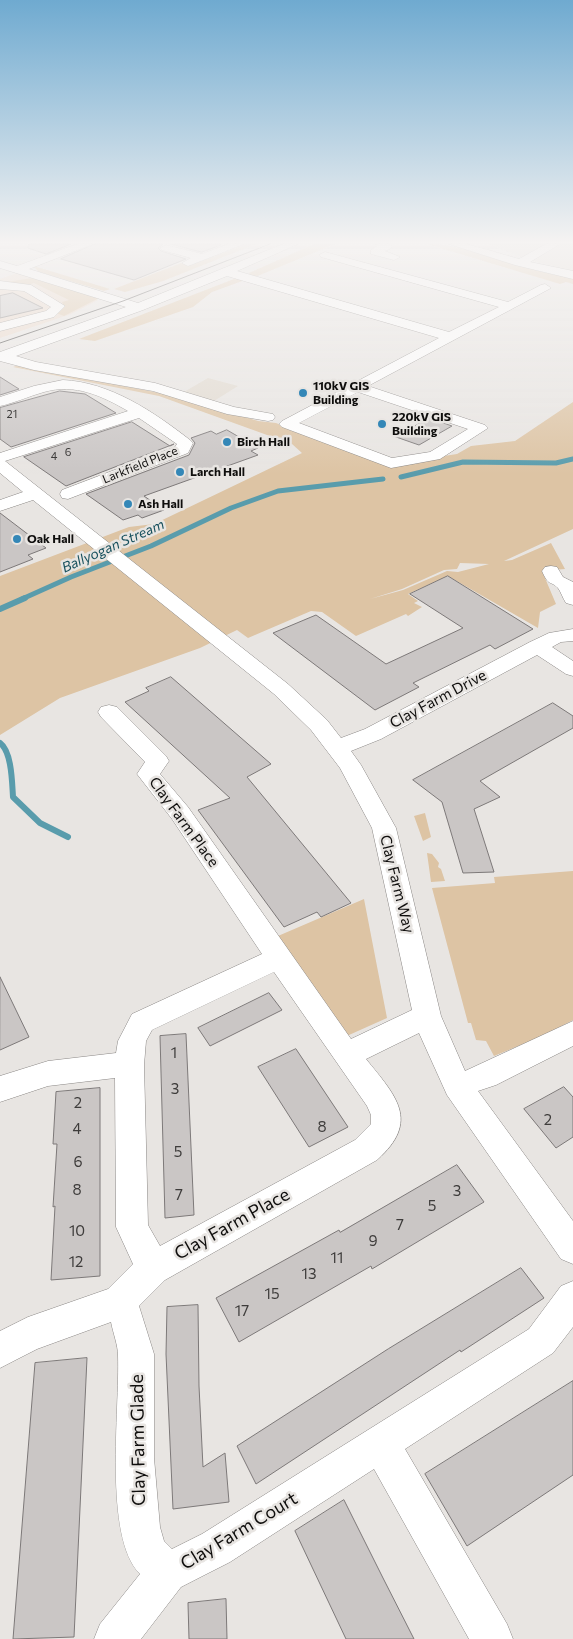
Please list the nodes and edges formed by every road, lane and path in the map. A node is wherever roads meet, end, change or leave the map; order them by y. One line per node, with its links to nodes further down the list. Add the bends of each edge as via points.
1 (25, 320): 5 (street)
2 (99, 320): 7 (street)
3 (396, 320): 6 (street)
4 (482, 320): 6 (street)
5 (0, 327)
6 (451, 337): 8 (street)
7 (2, 356): 11 (street, via 34,366 154,388 232,411)
8 (357, 387): 8 (street, via 394,399 480,428 434,456 391,462 287,424)
9 (0, 402): 10 (street, Larkfield Place, via 64,383 105,392)
10 (138, 413): 12 (street); 15 (street, Larkfield Place, via 185,443 182,450)
11 (268, 417)
12 (0, 458)
13 (0, 465): 14 (street, Clay Farm Way)
14 (36, 493): 16 (street); 23 (street, Clay Farm Way, via 305,710)
15 (68, 494)
16 (0, 506)
17 (551, 571): 18 (street, via 555,580 565,584)
18 (573, 599)
19 (573, 634): 20 (street, Clay Farm Drive, via 556,637)
20 (537, 646): 21 (street); 23 (street, Clay Farm Drive, via 373,734)
21 (573, 670)
22 (122, 717): 24 (street, Clay Farm Place, via 158,761 148,774 180,813)
23 (337, 748): 25 (street, Clay Farm Way, via 350,765 384,828)
24 (279, 958): 27 (street, Clay Farm Place); 28 (street, via 142,1022 132,1041)
25 (427, 1016): 27 (street); 29 (street, Clay Farm Way)
26 (573, 1033): 29 (street, via 486,1076)
27 (346, 1055): 32 (street, Clay Farm Place, via 382,1106 387,1122 380,1137 366,1150)
28 (129, 1066): 30 (street, via 70,1068); 32 (street, via 132,1227)
29 (457, 1086): 31 (street, Clay Farm Way)
30 (0, 1089)
31 (573, 1248)
32 (153, 1268): 34 (street, Clay Farm Place)
33 (573, 1298): 36 (street, Clay Farm Court, via 541,1341)
34 (119, 1302): 35 (street, Clay Farm Place, via 28,1335); 37 (street, Clay Farm Glade, via 127,1318 136,1354 135,1458 140,1527 148,1553)
35 (0, 1350)
36 (380, 1442): 37 (street, Clay Farm Court, via 216,1548); 39 (street)
37 (167, 1573): 38 (street, Clay Farm Court)
38 (115, 1639)
39 (492, 1639)

